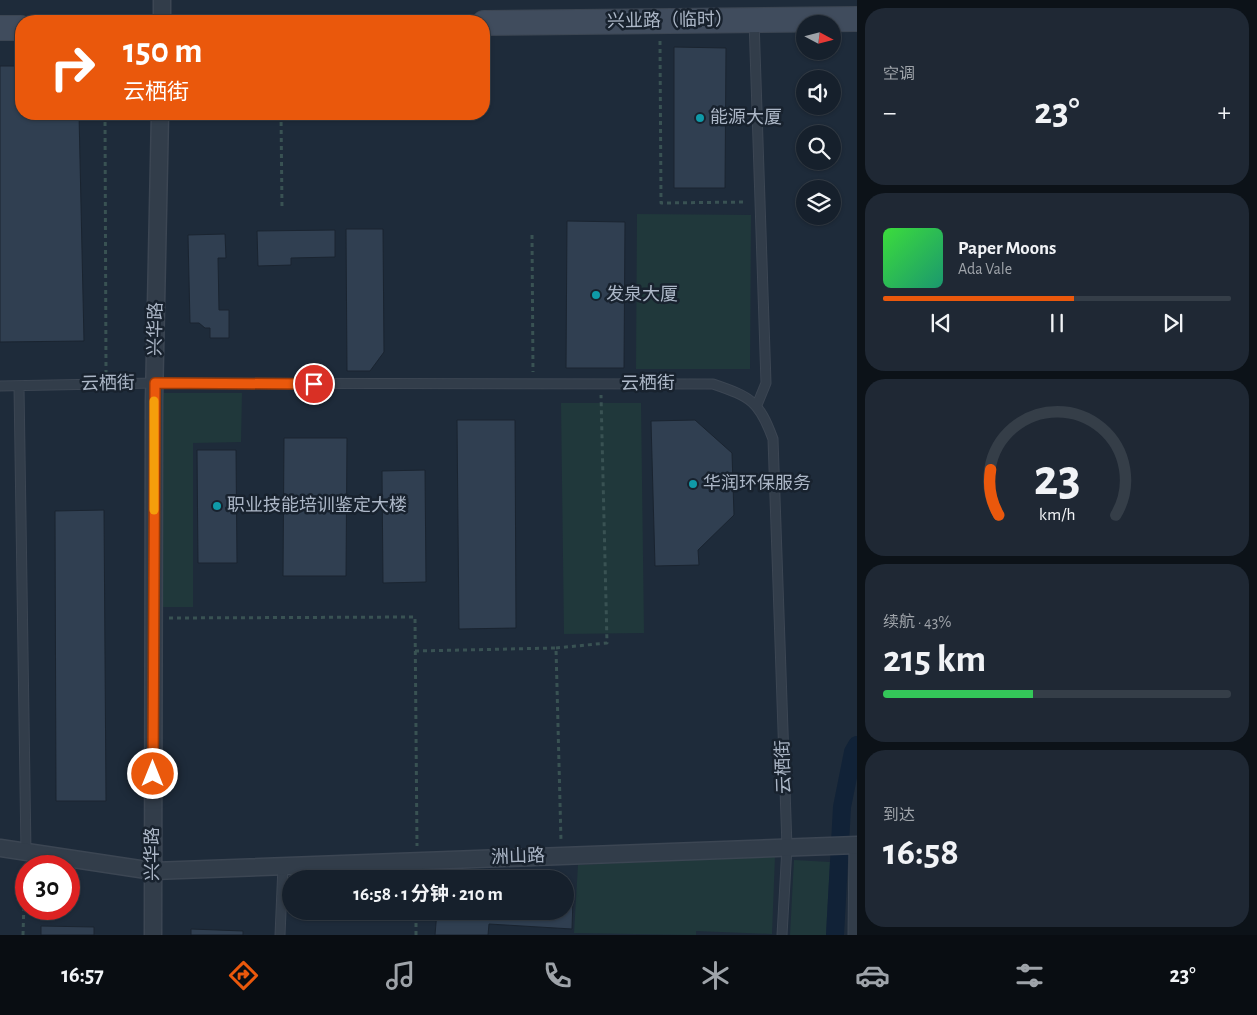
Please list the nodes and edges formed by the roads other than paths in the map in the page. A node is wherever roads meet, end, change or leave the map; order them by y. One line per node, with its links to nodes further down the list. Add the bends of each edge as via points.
1 (162, 0): 2 (street)
2 (162, 15)
3 (857, 19): 4 (main road, 兴业路（临时）)
4 (754, 20): 5 (main road, 兴业路（临时）); 12 (lane, via 766,384)
5 (490, 23)
6 (0, 28): 7 (main road)
7 (15, 28)
8 (160, 120): 9 (street, 兴华路)
9 (155, 383): 11 (lane, 云栖街); 12 (lane, 云栖街, via 713,384 740,393); 18 (street, 兴华路)
10 (0, 386): 11 (lane, 云栖街)
11 (19, 386): 16 (lane)
12 (756, 405): 14 (lane, 云栖街, via 773,439)
13 (855, 845): 14 (street, 洲山路); 22 (lane)
14 (787, 847): 17 (street, 洲山路); 21 (lane, 云栖街)
15 (0, 848): 16 (street, 洲山路)
16 (26, 852): 18 (street, 洲山路)
17 (283, 866): 18 (street, 洲山路); 20 (lane)
18 (153, 872): 19 (street, 兴华路)
19 (153, 935)
20 (280, 935)
21 (782, 935)
22 (853, 935)

